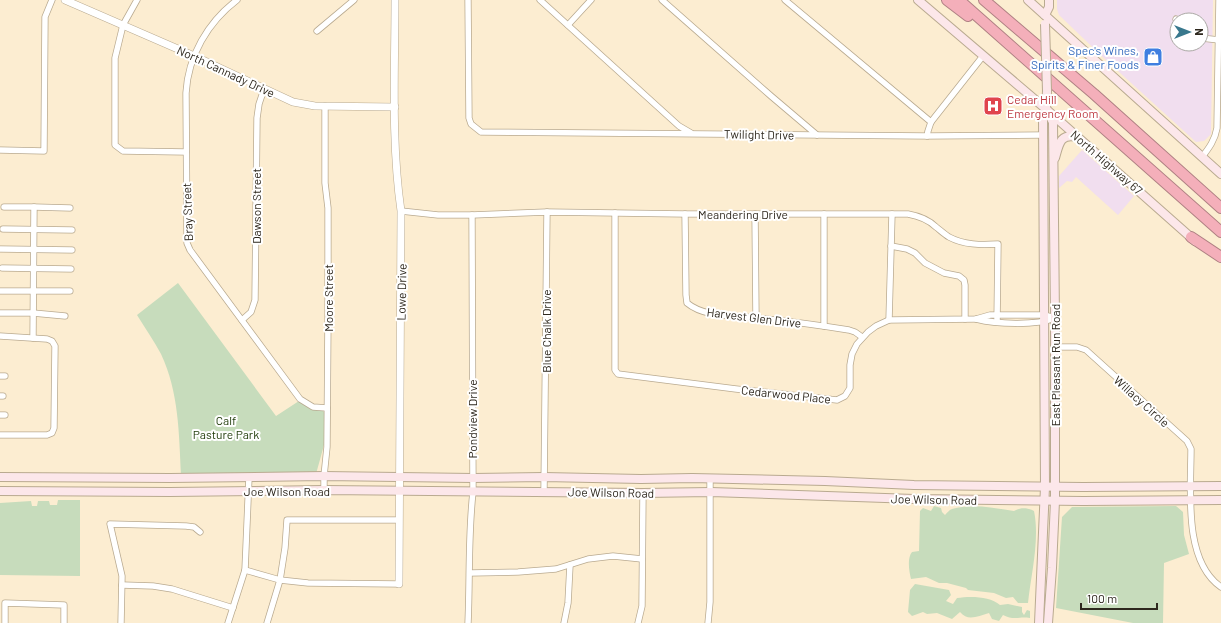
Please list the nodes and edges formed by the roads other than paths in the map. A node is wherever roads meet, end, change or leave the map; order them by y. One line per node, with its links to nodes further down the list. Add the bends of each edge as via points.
1 (52, 0): 41 (street, via 45,17 44,151)
2 (65, 0): 22 (street, North Cannady Drive)
3 (137, 0): 22 (street)
4 (237, 0): 29 (street, Bray Street, via 226,8 207,31)
5 (354, 0): 24 (street)
6 (395, 0): 33 (street, Lowe Drive)
7 (468, 0): 36 (street, Twilight Drive, via 468,107 471,124 476,129 482,132)
8 (540, 0): 23 (street)
9 (591, 0): 23 (street)
10 (662, 0): 37 (street)
11 (785, 0): 35 (street)
12 (918, 0): 30 (main road, North Highway 67)
13 (947, 0): 28 (highway)
14 (959, 0): 28 (highway)
15 (984, 0): 25 (highway)
16 (993, 0): 25 (highway)
17 (1028, 0): 21 (main road)
18 (1038, 0): 21 (main road, East Pleasant Run Road)
19 (1049, 0): 21 (main road, East Pleasant Run Road)
20 (1219, 0): 27 (street)
21 (1045, 15): 34 (main road, East Pleasant Run Road, bridge); 43 (main road)
22 (123, 25): 29 (street, North Cannady Drive); 42 (street, via 115,58 115,145 123,151)
23 (568, 25): 36 (street)
24 (317, 31)
25 (1021, 31): 49 (highway)
26 (1209, 39): 27 (street)
27 (1219, 40): 43 (street, via 1216,135)
28 (1020, 54): 61 (highway)
29 (194, 56): 31 (street, North Cannady Drive); 42 (street, Bray Street, via 186,83)
30 (983, 56): 34 (main road, North Highway 67); 35 (street)
31 (264, 89): 32 (street, North Cannady Drive, via 293,102); 84 (street, Dawson Street, via 257,118 255,300 251,312)
32 (325, 106): 33 (street, North Cannady Drive); 92 (street, Moore Street, via 325,183 328,208)
33 (394, 106): 50 (street, Lowe Drive, via 396,176)
34 (1046, 109): 38 (main road, East Pleasant Run Road); 40 (main road, North Highway 67); 44 (main road, East Pleasant Run Road, via 1053,122)
35 (931, 122): 39 (street)
36 (691, 134): 37 (street, Twilight Drive)
37 (817, 135): 39 (street, Twilight Drive)
38 (1043, 135): 39 (street, Twilight Drive); 80 (main road, East Pleasant Run Road)
39 (927, 136)
40 (1077, 137): 44 (main road, via 1065,136 1060,141); 62 (main road, North Highway 67)
41 (0, 150)
42 (186, 152): 84 (street, Bray Street, via 187,244)
43 (1202, 157): 45 (main road)
44 (1053, 166): 81 (main road, East Pleasant Run Road)
45 (1221, 174)
46 (4, 207): 47 (street)
47 (34, 207): 48 (street); 59 (street)
48 (70, 208)
49 (1221, 208)
50 (402, 211): 57 (street, Meandering Drive); 95 (street, Lowe Drive)
51 (546, 212): 52 (street, Meandering Drive); 57 (street, Meandering Drive); 98 (street, Blue Chalk Drive)
52 (615, 213): 53 (street, Meandering Drive); 89 (street, Cedarwood Place, via 615,370 618,374 837,400 845,396 850,388 852,354)
53 (685, 214): 54 (street, Meandering Drive); 79 (street, Harvest Glen Drive, via 687,303 695,310)
54 (755, 214): 55 (street, Meandering Drive); 79 (street)
55 (824, 214): 56 (street, Meandering Drive); 87 (street)
56 (892, 214): 63 (street); 77 (street, Meandering Drive, via 908,214 926,219 959,242 998,244)
57 (472, 215): 99 (street, Pondview Drive)
58 (3, 230): 59 (street)
59 (34, 230): 60 (street); 65 (street)
60 (72, 230)
61 (1221, 232)
62 (1191, 237): 67 (highway); 68 (main road, North Highway 67)
63 (891, 246): 82 (street, via 907,249 925,263 964,280); 85 (street)
64 (2, 249): 65 (street)
65 (33, 249): 66 (street); 70 (street)
66 (72, 250)
67 (1221, 257)
68 (1221, 264)
69 (2, 268): 70 (street)
70 (33, 268): 71 (street); 73 (street)
71 (71, 268)
72 (0, 291): 73 (street)
73 (33, 291): 74 (street); 76 (street)
74 (70, 291)
75 (0, 313): 76 (street)
76 (33, 313): 78 (street); 90 (street)
77 (998, 315): 80 (street, Cedarwood Place); 83 (street, Cedarwood Place); 86 (street, Meandering Drive)
78 (65, 316)
79 (756, 318): 87 (street, Harvest Glen Drive)
80 (1044, 318): 81 (street); 86 (street, Cedarwood Place); 102 (main road, East Pleasant Run Road)
81 (1055, 318): 91 (main road, East Pleasant Run Road)
82 (965, 319): 83 (street, Cedarwood Place); 85 (street, Cedarwood Place)
83 (976, 319): 86 (street, Cedarwood Place)
84 (242, 320): 92 (street, Bray Street, via 300,399 313,407)
85 (889, 320): 89 (street, Cedarwood Place)
86 (998, 322)
87 (824, 326): 89 (street, Harvest Glen Drive, via 849,330)
88 (0, 336): 90 (street)
89 (862, 337)
90 (33, 338): 93 (street, via 47,338 55,346 54,428 52,433 47,435)
91 (1055, 347): 103 (main road, East Pleasant Run Road); 104 (street, Willacy Circle, via 1077,347 1086,350 1187,441 1191,449)
92 (327, 408): 94 (street, Moore Street)
93 (0, 435)
94 (324, 476): 95 (main road, Joe Wilson Road); 97 (main road, Joe Wilson Road); 105 (street, Moore Street)
95 (399, 476): 99 (main road, Joe Wilson Road); 106 (street, Lowe Drive)
96 (0, 477): 97 (main road, Joe Wilson Road)
97 (249, 477): 108 (street)
98 (544, 477): 99 (main road, Joe Wilson Road); 100 (main road, Joe Wilson Road); 109 (street, Blue Chalk Drive)
99 (473, 478): 110 (street, Pondview Drive)
100 (710, 479): 102 (main road, Joe Wilson Road); 111 (street)
101 (1221, 486): 104 (main road, Joe Wilson Road)
102 (1045, 487): 103 (main road, Joe Wilson Road); 114 (main road, East Pleasant Run Road)
103 (1055, 487): 104 (main road, Joe Wilson Road); 115 (main road, East Pleasant Run Road)
104 (1191, 487): 116 (street, Willacy Circle)
105 (324, 490): 106 (main road, Joe Wilson Road); 108 (main road, Joe Wilson Road)
106 (399, 490): 110 (main road, Joe Wilson Road); 117 (street, Lowe Drive)
107 (0, 491): 108 (main road, Joe Wilson Road)
108 (248, 491): 121 (street)
109 (544, 491): 110 (main road, Joe Wilson Road); 112 (main road, Joe Wilson Road)
110 (473, 492): 122 (street, Pondview Drive, via 469,524)
111 (711, 492): 112 (main road, Joe Wilson Road); 114 (main road, Joe Wilson Road); 136 (street)
112 (643, 493): 119 (street)
113 (1221, 500): 116 (main road, Joe Wilson Road)
114 (1045, 501): 115 (main road, Joe Wilson Road); 137 (main road, East Pleasant Run Road)
115 (1055, 501): 116 (main road, Joe Wilson Road); 138 (main road, East Pleasant Run Road)
116 (1191, 501): 126 (street, Willacy Circle, via 1192,531 1198,556 1212,579)
117 (399, 520): 123 (street, via 287,520); 124 (street, Lowe Drive)
118 (200, 532): 125 (street, via 194,527 186,526 110,524)
119 (642, 559): 120 (street, via 613,556 588,559); 135 (street, via 642,606)
120 (570, 565): 122 (street, via 526,572); 134 (street)
121 (245, 570): 123 (street); 127 (street)
122 (470, 573): 133 (street, Pondview Drive)
123 (280, 580): 124 (street, via 308,583); 132 (street)
124 (399, 584)
125 (122, 585): 127 (street, via 172,589); 130 (street)
126 (1221, 587)
127 (233, 608): 131 (street)
128 (5, 623): 129 (street, via 5,603 64,605)
129 (64, 623)
130 (121, 623)
131 (228, 623)
132 (267, 623)
133 (468, 623)
134 (564, 623)
135 (638, 623)
136 (708, 623)
137 (1039, 623)
138 (1048, 623)

